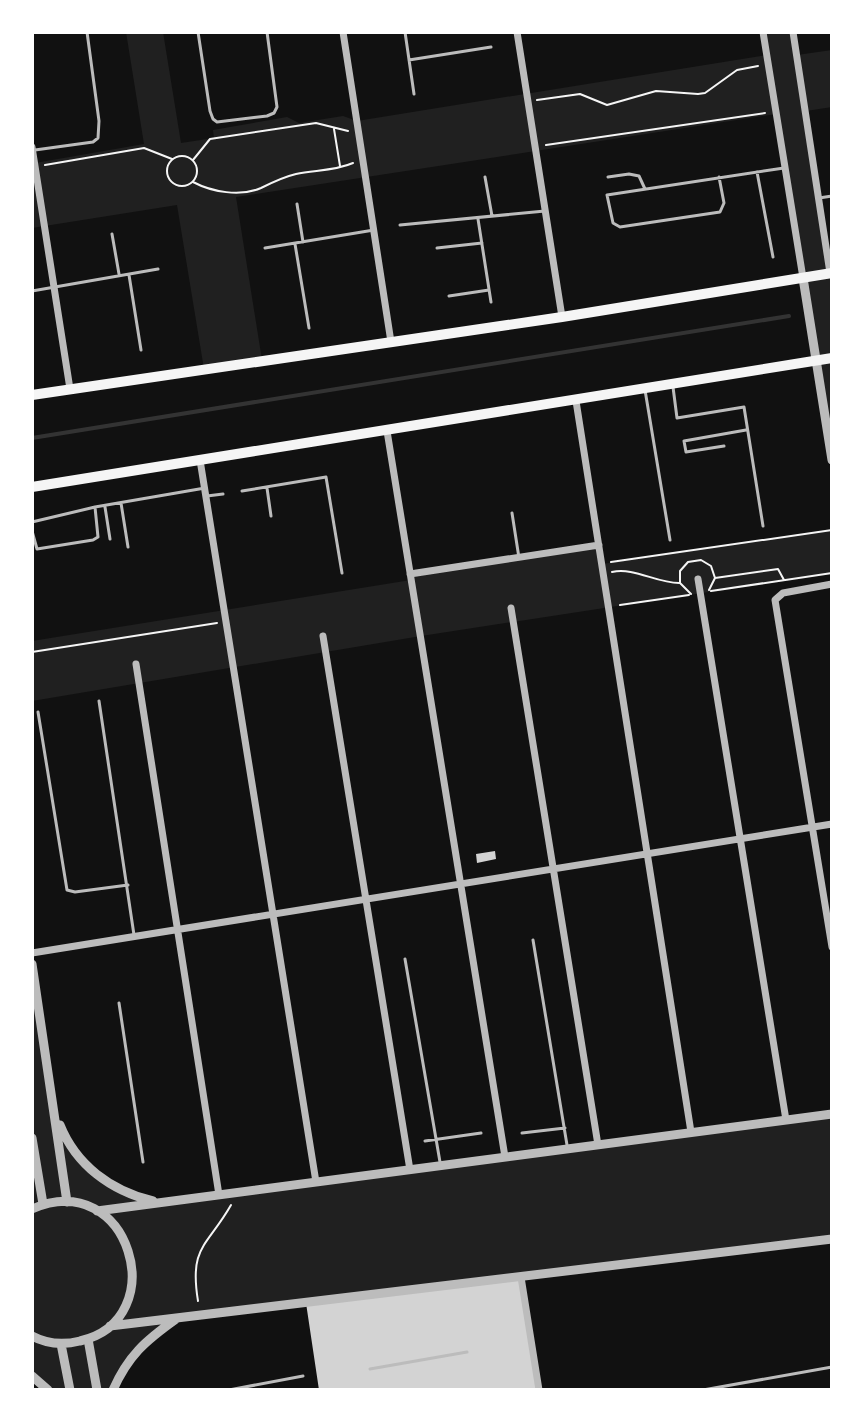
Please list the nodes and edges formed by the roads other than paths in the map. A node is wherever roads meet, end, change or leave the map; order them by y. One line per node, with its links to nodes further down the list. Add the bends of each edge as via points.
1 (87, 32): 12 (lane, via 98,138)
2 (198, 32): 3 (lane, via 217,122 274,113 277,98)
3 (267, 32)
4 (343, 32): 26 (street)
5 (405, 32): 10 (lane)
6 (517, 32): 22 (street)
7 (763, 32): 13 (street)
8 (793, 32): 20 (street)
9 (491, 47): 10 (lane)
10 (409, 60): 11 (lane)
11 (414, 94)
12 (32, 149): 39 (street)
13 (785, 167): 14 (lane); 38 (street)
14 (757, 172): 17 (lane); 33 (lane)
15 (485, 177): 23 (lane)
16 (608, 177): 18 (lane, via 639,176)
17 (719, 177): 18 (lane); 18 (lane, via 724,203 720,212 620,227 613,223 607,195)
18 (645, 189)
19 (832, 196): 20 (lane)
20 (819, 198): 37 (street)
21 (297, 204): 28 (lane)
22 (545, 211): 23 (lane); 44 (street)
23 (492, 216): 24 (lane)
24 (477, 218): 25 (lane); 30 (lane)
25 (400, 225)
26 (374, 230): 28 (lane); 46 (street)
27 (112, 234): 36 (lane)
28 (303, 242): 29 (lane)
29 (295, 243): 31 (lane); 45 (lane)
30 (482, 243): 32 (lane); 40 (lane)
31 (265, 248)
32 (437, 248)
33 (773, 257)
34 (158, 269): 35 (lane)
35 (129, 274): 36 (lane); 47 (lane)
36 (119, 276): 39 (lane)
37 (831, 277): 38 (main road)
38 (803, 278): 44 (main road); 49 (street)
39 (54, 287): 41 (lane); 51 (street)
40 (489, 290): 42 (lane); 43 (lane)
41 (32, 291)
42 (449, 296)
43 (491, 302)
44 (562, 317): 46 (main road)
45 (309, 328)
46 (391, 342): 51 (main road)
47 (141, 350)
48 (832, 358): 49 (main road)
49 (816, 361): 50 (main road); 59 (street)
50 (672, 385): 52 (main road); 55 (lane, via 677,418 744,407)
51 (70, 389): 53 (main road)
52 (644, 390): 54 (main road); 74 (lane)
53 (32, 395)
54 (576, 401): 56 (main road); 75 (street)
55 (748, 430): 57 (lane, via 684,441 686,452); 71 (lane)
56 (387, 431): 58 (main road); 79 (street)
57 (724, 446)
58 (200, 460): 60 (main road); 63 (street)
59 (832, 460)
60 (32, 487)
61 (266, 487): 62 (lane); 69 (lane); 78 (lane, via 326,477)
62 (242, 491)
63 (205, 492): 64 (lane); 65 (lane); 95 (street)
64 (223, 494)
65 (121, 503): 66 (lane); 76 (lane)
66 (104, 506): 67 (lane); 73 (lane)
67 (95, 507): 70 (lane); 72 (lane, via 99,531 93,540 37,549)
68 (512, 513): 77 (lane)
69 (271, 516)
70 (32, 522)
71 (763, 526)
72 (32, 531)
73 (110, 539)
74 (670, 540)
75 (599, 545): 77 (street); 90 (street)
76 (128, 547)
77 (519, 558): 79 (street)
78 (342, 573)
79 (410, 574): 92 (street)
80 (698, 579): 89 (street)
81 (832, 584): 88 (street, via 775,600)
82 (511, 608): 91 (street)
83 (323, 636): 94 (street)
84 (136, 664): 96 (street)
85 (99, 701): 93 (lane)
86 (38, 712): 93 (lane, via 67,890)
87 (832, 824): 88 (street)
88 (814, 827): 89 (street); 99 (street)
89 (740, 839): 90 (street); 106 (street)
90 (647, 854): 91 (street); 108 (street)
91 (553, 869): 92 (street); 114 (street)
92 (461, 884): 94 (street); 116 (street)
93 (128, 885): 97 (lane)
94 (366, 899): 95 (street); 119 (street)
95 (273, 914): 96 (street); 120 (street)
96 (177, 929): 97 (street); 121 (street)
97 (135, 936): 100 (street)
98 (533, 940): 107 (lane)
99 (832, 947)
100 (32, 953)
101 (405, 959): 112 (lane)
102 (32, 964): 105 (street)
103 (119, 1003): 117 (lane)
104 (832, 1114): 106 (street)
105 (56, 1115): 122 (street); 123 (street, via 80,1159 105,1181 136,1196)
106 (786, 1120): 108 (street)
107 (565, 1128): 110 (lane); 115 (lane)
108 (691, 1132): 114 (street)
109 (481, 1133): 112 (lane)
110 (522, 1133)
111 (32, 1138): 124 (street)
112 (436, 1140): 113 (lane); 118 (lane)
113 (425, 1141)
114 (598, 1145): 115 (street)
115 (568, 1149): 116 (street)
116 (505, 1157): 118 (street)
117 (143, 1162)
118 (440, 1166): 119 (street)
119 (410, 1170): 120 (street)
120 (316, 1182): 121 (street)
121 (219, 1195): 123 (street)
122 (67, 1202): 124 (street); 126 (street)
123 (168, 1202): 126 (street)
124 (43, 1204): 125 (street)
125 (32, 1209)
126 (97, 1211): 130 (street, via 122,1234 133,1265 128,1298)
127 (832, 1239): 128 (street)
128 (521, 1277): 129 (street); 144 (street)
129 (177, 1319): 130 (street); 142 (street, via 145,1341)
130 (110, 1326): 132 (street)
131 (34, 1338): 133 (street)
132 (88, 1339): 133 (street); 141 (street)
133 (61, 1344): 140 (street)
134 (467, 1352): 136 (lane)
135 (832, 1367): 145 (lane)
136 (370, 1369)
137 (32, 1376): 139 (street)
138 (303, 1376): 143 (lane)
139 (48, 1390)
140 (70, 1390)
141 (97, 1390)
142 (113, 1390)
143 (229, 1390)
144 (539, 1390)
145 (703, 1390)

